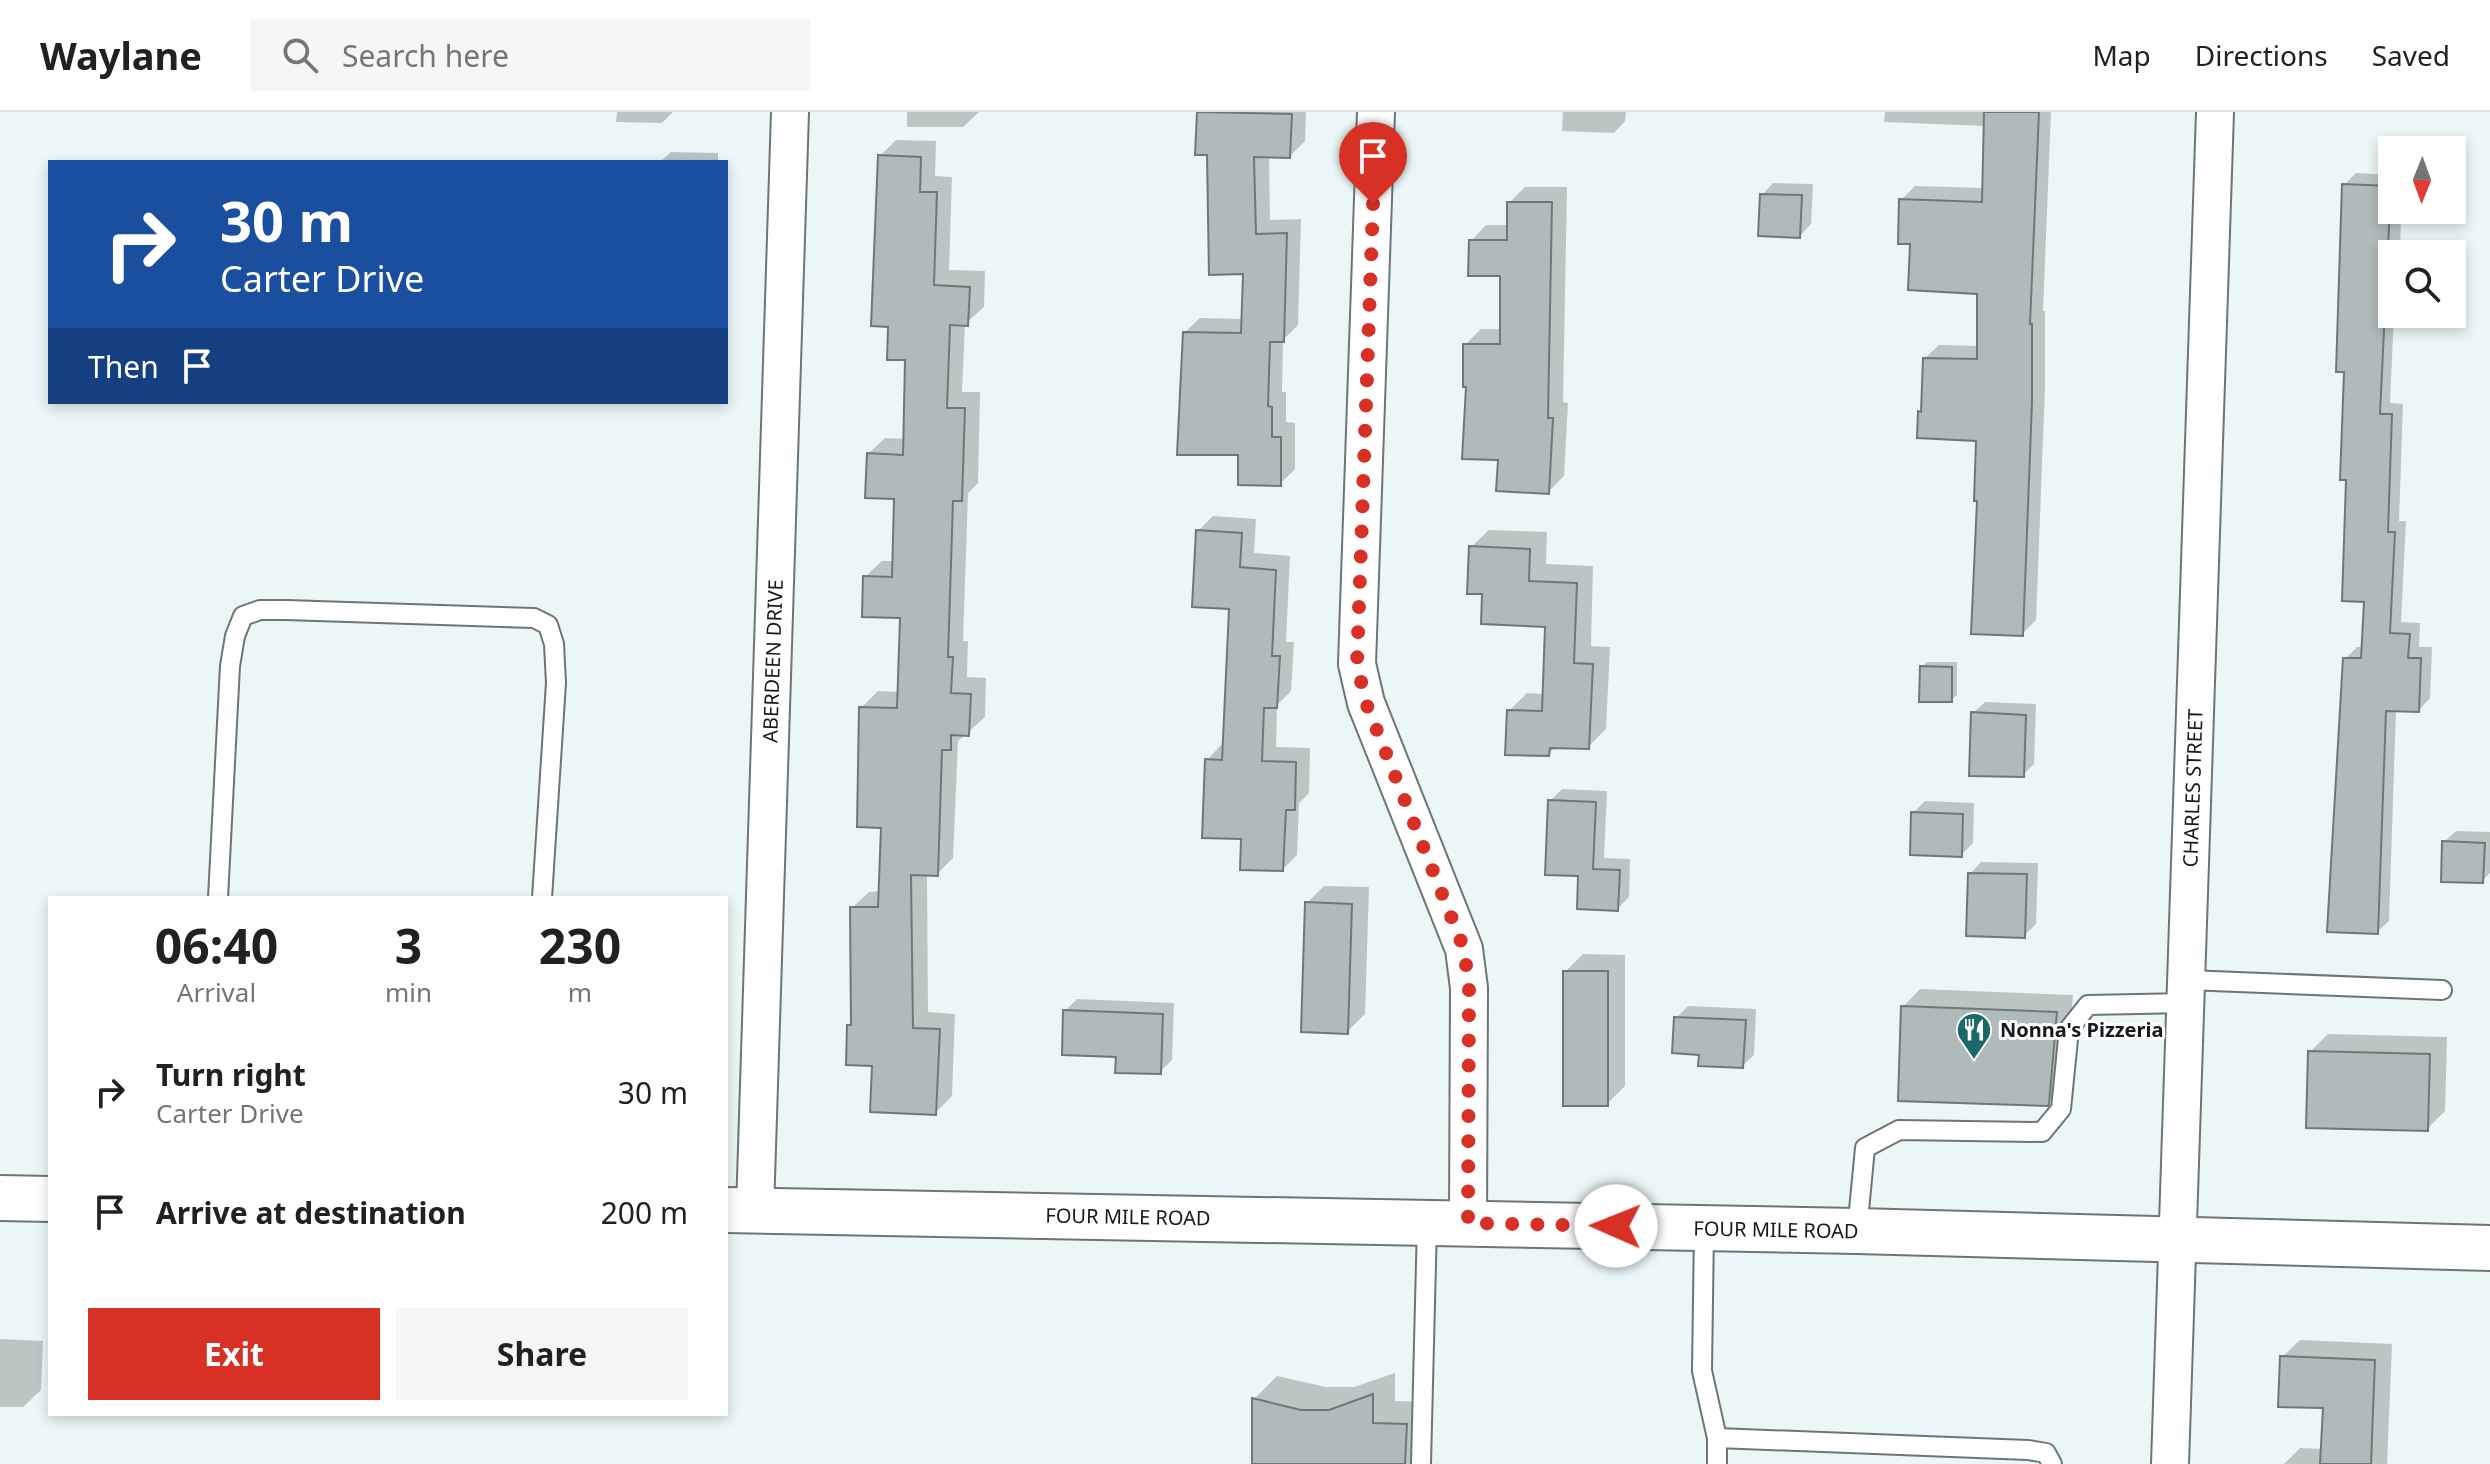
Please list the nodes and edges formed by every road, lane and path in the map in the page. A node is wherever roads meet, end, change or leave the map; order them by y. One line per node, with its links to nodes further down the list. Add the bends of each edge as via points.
1 (790, 112): 10 (street, ABERDEEN DRIVE)
2 (1376, 112): 11 (street, via 1357,664 1366,703 1464,949 1469,988)
3 (2215, 112): 7 (street, CHARLES STREET)
4 (218, 896): 5 (lane, via 230,666 243,616 260,610 534,618 548,625 556,683)
5 (542, 896)
6 (2442, 990): 7 (lane)
7 (2187, 991): 13 (lane, via 2088,1005 2069,1029 2061,1109 2042,1132 1899,1130 1865,1148); 14 (street, CHARLES STREET)
8 (0, 1198): 9 (main road)
9 (48, 1199)
10 (741, 1210): 11 (main road, FOUR MILE ROAD)
11 (1448, 1223): 12 (main road, FOUR MILE ROAD); 17 (lane)
12 (1704, 1228): 13 (main road, FOUR MILE ROAD); 16 (lane, via 1702,1371)
13 (1857, 1231): 14 (main road, FOUR MILE ROAD)
14 (2179, 1239): 15 (main road, FOUR MILE ROAD); 20 (street, CHARLES STREET)
15 (2490, 1248)
16 (1717, 1438): 18 (lane); 19 (lane, via 2028,1450 2046,1453)
17 (1421, 1464)
18 (1717, 1464)
19 (2052, 1464)
20 (2170, 1464)

